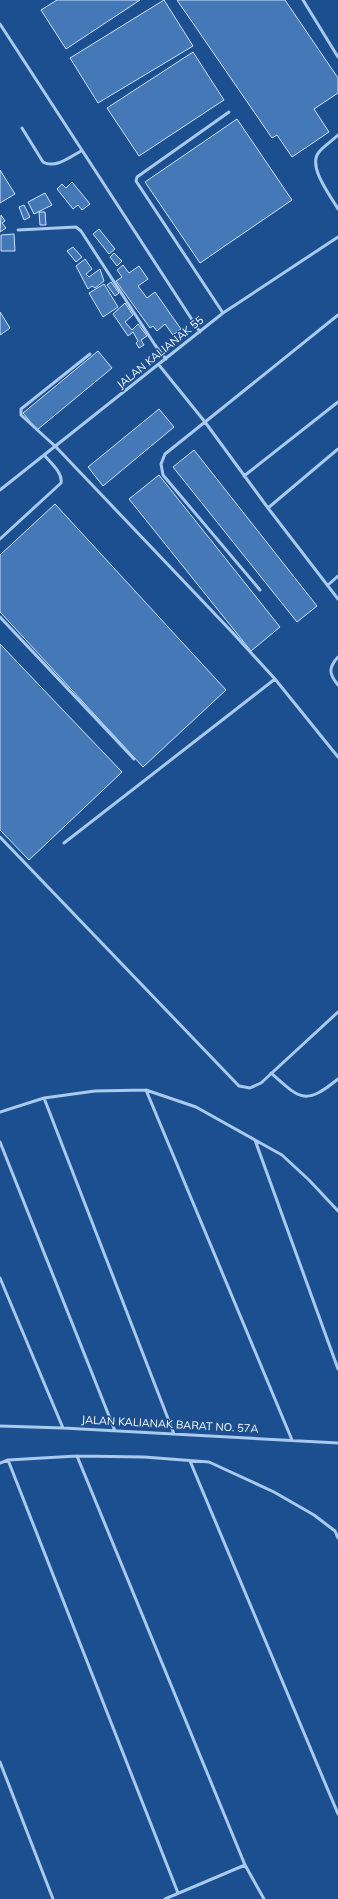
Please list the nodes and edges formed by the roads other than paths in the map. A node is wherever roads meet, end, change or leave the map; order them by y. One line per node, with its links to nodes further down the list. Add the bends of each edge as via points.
1 (303, 0): 3 (lane)
2 (0, 24): 7 (lane)
3 (338, 58)
4 (229, 112): 11 (lane, via 137,177 136,181)
5 (22, 128): 7 (lane, via 43,162 48,165 54,165)
6 (338, 135): 8 (lane, via 318,152 314,160 315,168)
7 (81, 151): 13 (lane)
8 (338, 209)
9 (18, 230): 15 (lane, via 76,227 81,231)
10 (338, 237): 11 (lane, JALAN KALIANAK 55)
11 (223, 313): 13 (lane, JALAN KALIANAK 55)
12 (338, 315): 18 (lane)
13 (200, 332): 15 (lane, JALAN KALIANAK 55)
14 (90, 354): 19 (lane, via 21,409 20,412 26,420)
15 (166, 359): 16 (lane, JALAN KALIANAK 55)
16 (159, 365): 18 (lane); 19 (lane, JALAN KALIANAK 55)
17 (338, 402): 22 (lane)
18 (205, 422): 22 (lane); 28 (lane, via 165,454 161,464 163,475)
19 (56, 447): 21 (lane, JALAN KALIANAK 55); 32 (lane)
20 (338, 449): 24 (lane)
21 (45, 456): 23 (lane, JALAN KALIANAK 55); 25 (lane, via 59,473 61,483)
22 (244, 476): 24 (lane)
23 (0, 490)
24 (268, 508): 27 (lane)
25 (0, 539)
26 (338, 576): 27 (lane)
27 (328, 585): 29 (lane)
28 (260, 590)
29 (338, 599)
30 (0, 617): 35 (lane)
31 (338, 657): 33 (lane, via 330,670)
32 (275, 679): 34 (lane); 37 (lane)
33 (338, 685)
34 (338, 757)
35 (134, 759)
36 (0, 837): 39 (lane, via 238,1086 250,1088)
37 (64, 843)
38 (338, 1012): 39 (lane)
39 (271, 1074): 40 (lane, via 293,1093 304,1098 322,1093)
40 (338, 1079)
41 (146, 1090): 42 (lane); 44 (lane, via 196,1107); 53 (lane)
42 (44, 1098): 43 (lane); 52 (lane)
43 (0, 1112)
44 (255, 1140): 46 (lane, via 282,1155); 48 (lane)
45 (0, 1142): 51 (lane)
46 (338, 1211)
47 (0, 1278): 50 (lane)
48 (338, 1369)
49 (0, 1426): 50 (lane, JALAN KALIANAK BARAT NO. 57A)
50 (63, 1428): 51 (lane, JALAN KALIANAK BARAT NO. 57A)
51 (115, 1431): 52 (lane, JALAN KALIANAK BARAT NO. 57A)
52 (174, 1434): 53 (lane, JALAN KALIANAK BARAT NO. 57A)
53 (292, 1440): 54 (lane, JALAN KALIANAK BARAT NO. 57A)
54 (338, 1443)
55 (77, 1456): 56 (lane); 57 (lane); 62 (lane)
56 (8, 1460): 58 (lane); 63 (lane)
57 (190, 1461): 59 (lane, via 209,1462 274,1492 314,1515 335,1531); 61 (lane)
58 (0, 1463)
59 (338, 1538)
60 (0, 1762): 64 (lane)
61 (338, 1814)
62 (245, 1865): 63 (lane); 66 (lane)
63 (178, 1893): 65 (lane)
64 (53, 1899)
65 (165, 1899)
66 (264, 1899)

